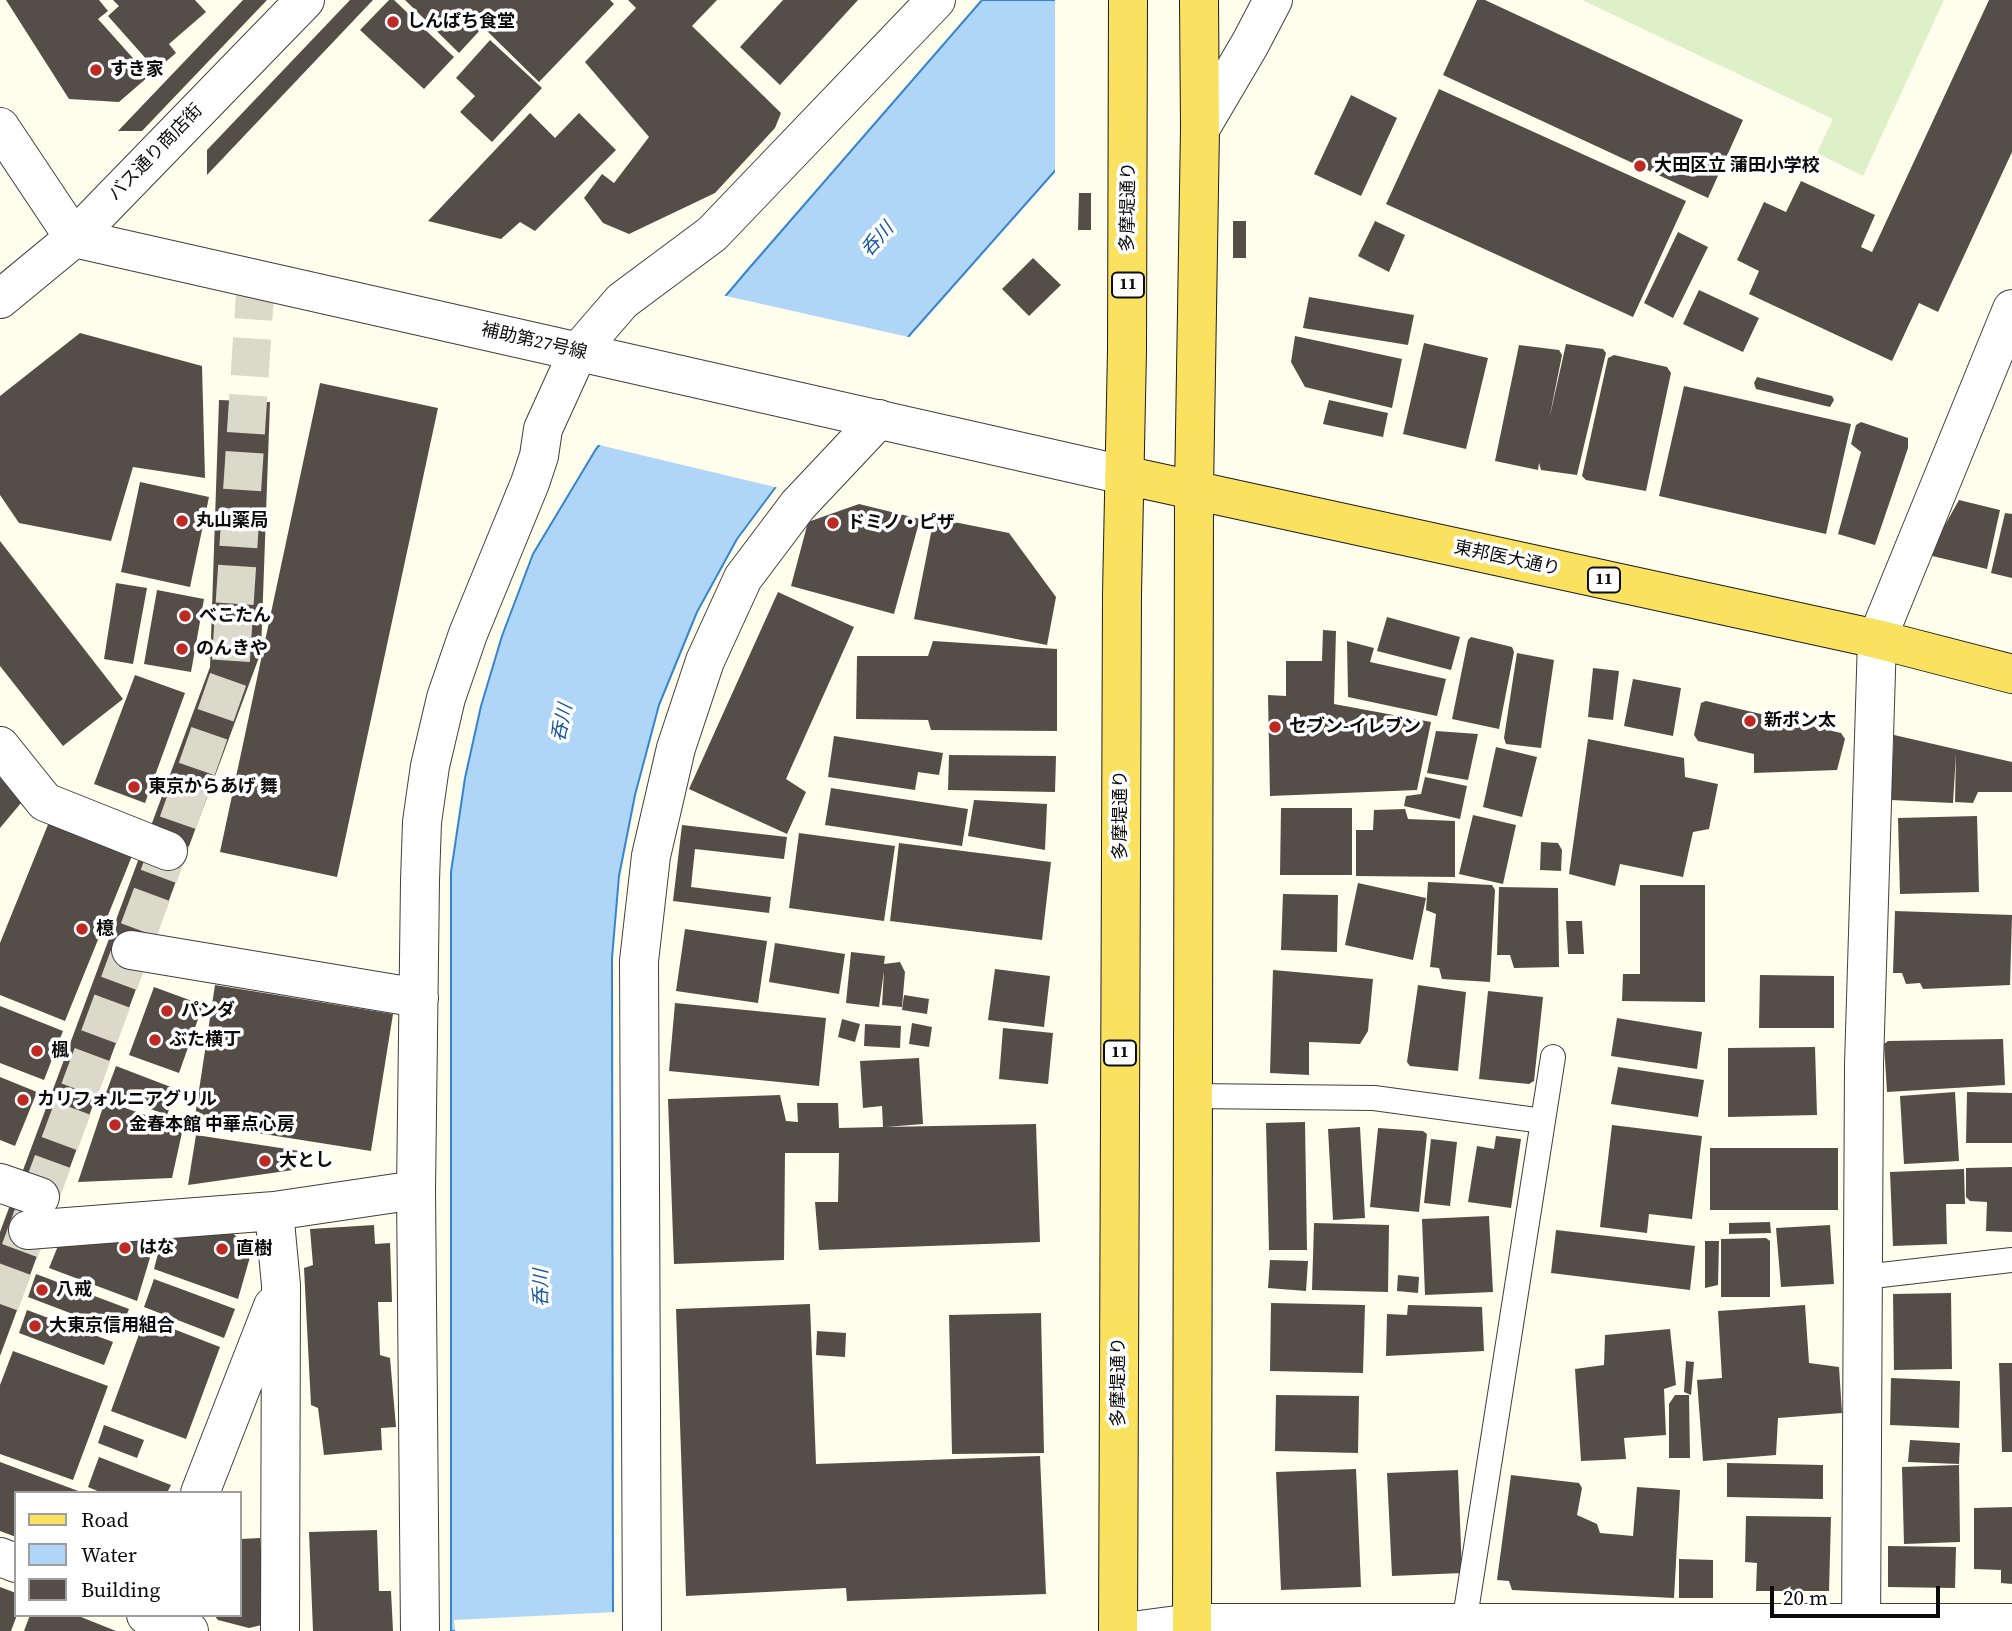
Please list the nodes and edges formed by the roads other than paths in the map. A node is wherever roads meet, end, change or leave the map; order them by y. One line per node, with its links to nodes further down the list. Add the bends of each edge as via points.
1 (305, 0): 8 (street, バス通り商店街)
2 (936, 0): 11 (street, via 712,234 622,301)
3 (1128, 0): 13 (main road, 多摩堤通り / 11)
4 (1273, 0): 7 (street)
5 (1199, 11): 7 (main road)
6 (0, 127): 8 (street)
7 (1200, 129): 14 (main road)
8 (74, 237): 9 (street, バス通り商店街); 11 (street, 補助第27号線)
9 (0, 299)
10 (2012, 309): 15 (street)
11 (578, 352): 12 (street, 補助第27号線); 20 (street, via 544,429 530,483 446,698 422,822)
12 (870, 417): 13 (street, 補助第27号線); 40 (street, via 743,578 705,661 684,723 652,856 639,961)
13 (1124, 475): 14 (main road, 東邦医大通り / 11); 41 (main road, 多摩堤通り / 11)
14 (1194, 491): 15 (main road, 東邦医大通り / 11); 22 (main road)
15 (1877, 639): 16 (main road, 東邦医大通り / 11); 28 (street, via 1864,1065)
16 (2012, 674)
17 (0, 747): 18 (street, via 45,802)
18 (168, 851)
19 (131, 950): 20 (street)
20 (419, 998): 25 (street)
21 (1553, 1057): 23 (lane)
22 (1194, 1096): 23 (lane, via 1374,1098); 34 (main road)
23 (1543, 1121): 33 (lane)
24 (0, 1183): 26 (street, via 34,1214)
25 (416, 1190): 26 (street); 39 (street)
26 (274, 1211): 29 (street)
27 (2012, 1260): 28 (lane)
28 (1864, 1277): 36 (street)
29 (281, 1285): 30 (street); 38 (street)
30 (201, 1491)
31 (149, 1620): 37 (street)
32 (2012, 1623): 36 (street)
33 (1464, 1624): 35 (street); 36 (street)
34 (1192, 1627): 35 (street); 42 (street)
35 (1388, 1627)
36 (1861, 1628)
37 (189, 1631)
38 (280, 1631)
39 (420, 1631)
40 (642, 1631)
41 (1118, 1631)
42 (1132, 1631)

